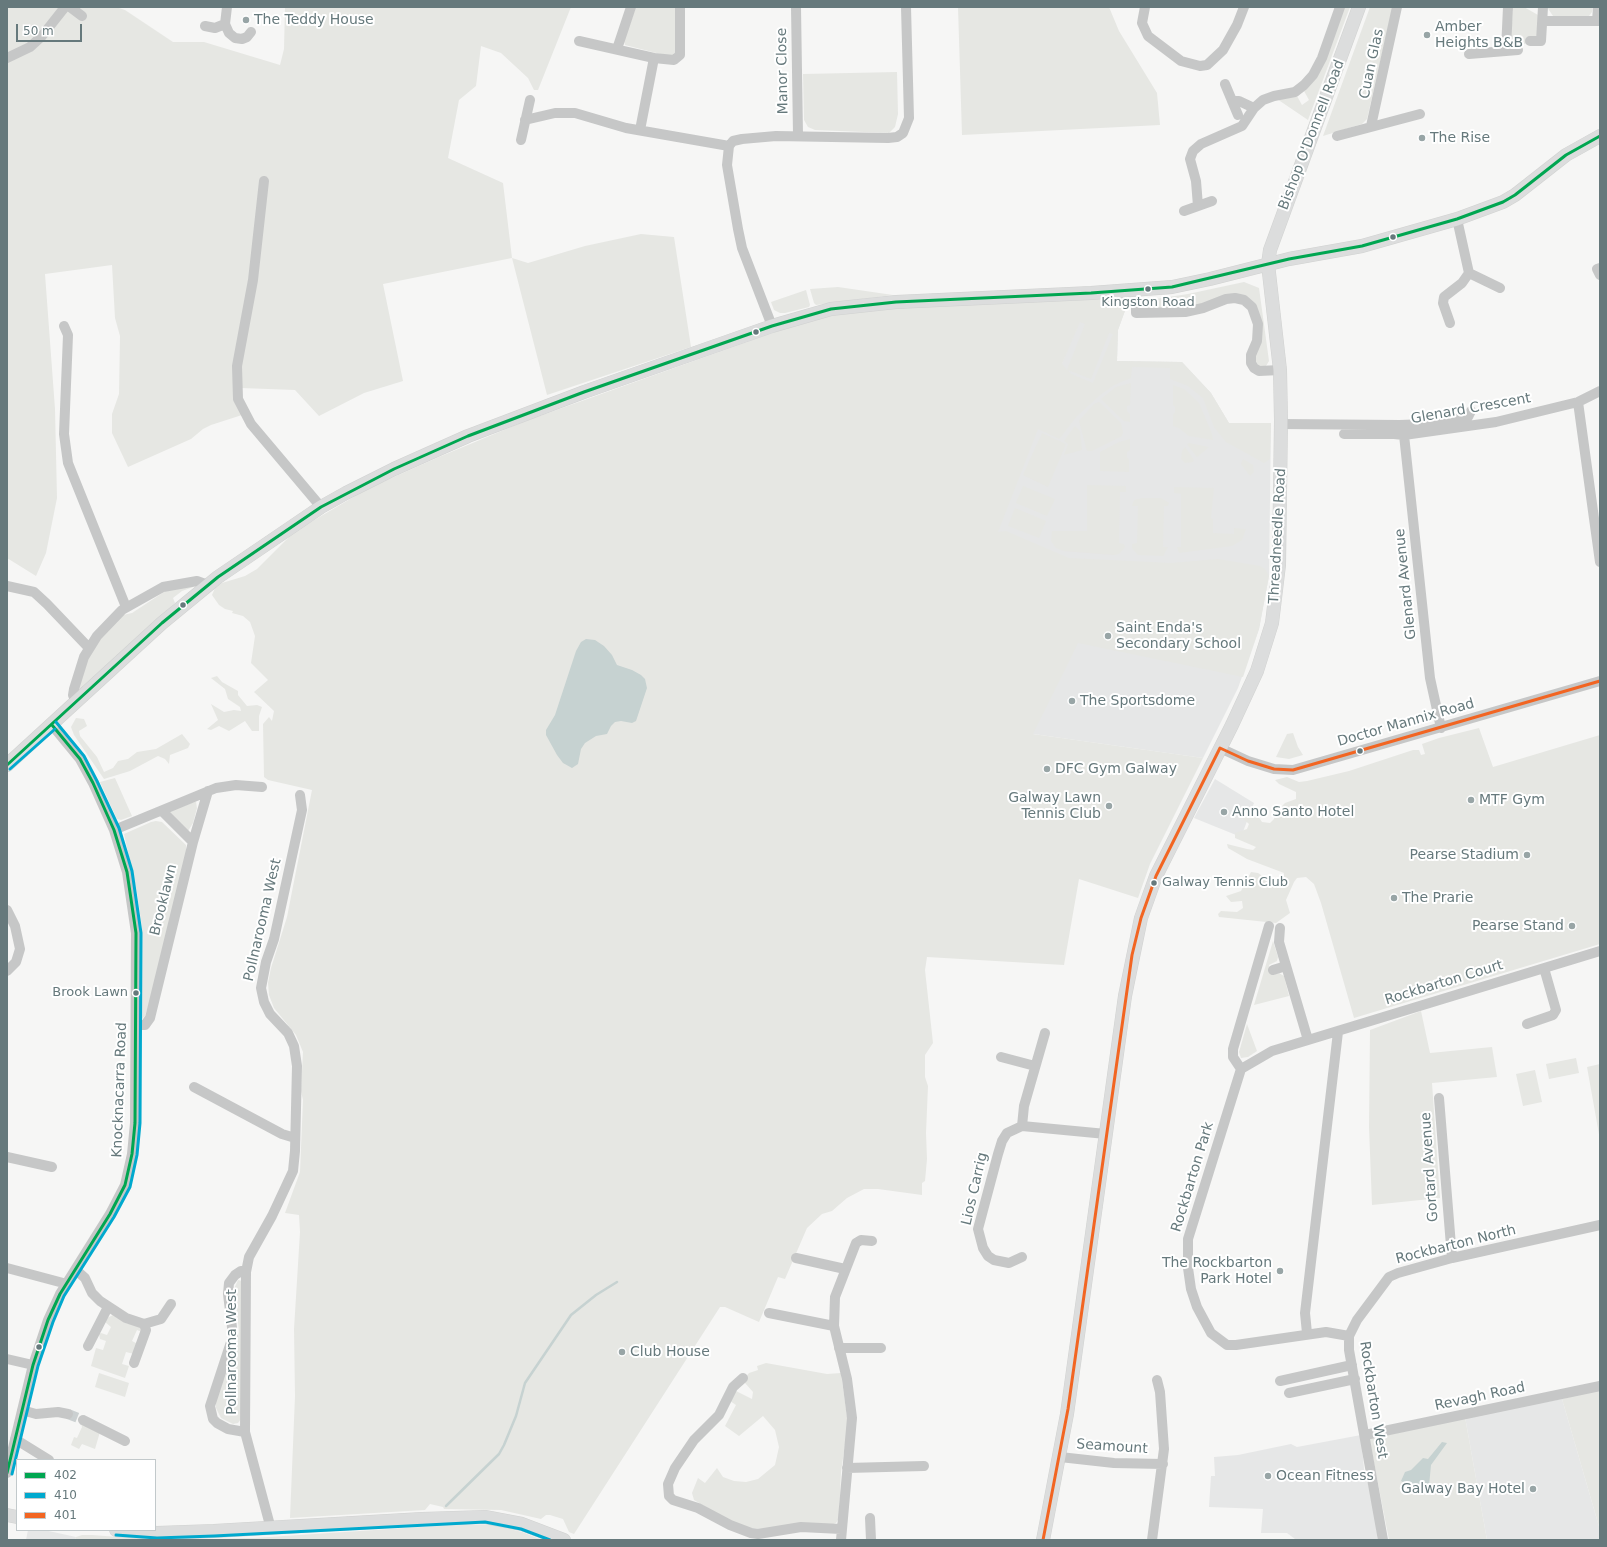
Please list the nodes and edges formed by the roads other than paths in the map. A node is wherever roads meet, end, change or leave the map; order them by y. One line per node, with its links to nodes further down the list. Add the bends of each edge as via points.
1 (65, 7): 28 (street, via 30,47)
2 (70, 7): 16 (street)
3 (227, 7): 19 (street)
4 (631, 7): 24 (street)
5 (680, 7): 29 (street, via 680,55 674,60)
6 (796, 7): 43 (street, Manor Close)
7 (906, 7): 43 (street, via 909,118 903,133 888,138)
8 (1145, 7): 30 (street, via 1142,20 1146,33)
9 (1244, 7): 30 (street, via 1223,50 1207,65 1190,65)
10 (1340, 7): 33 (street, via 1322,58 1309,81)
11 (1359, 7): 53 (main road, Bishop O'Donnell Road, via 1270,250)
12 (1397, 7): 41 (street, Cuan Glas)
13 (1508, 7): 25 (street)
14 (1598, 7): 18 (street)
15 (1540, 8): 17 (street)
16 (82, 16)
17 (1543, 21): 18 (street); 23 (street, via 1541,41)
18 (1598, 21)
19 (225, 24): 20 (street, via 215,28); 21 (street, via 235,38 245,38)
20 (205, 26)
21 (251, 32)
22 (579, 41): 24 (street)
23 (1530, 41)
24 (617, 49): 29 (street)
25 (1506, 50): 26 (street); 27 (street)
26 (1518, 50)
27 (1469, 54)
28 (7, 58)
29 (654, 58): 42 (street)
30 (1176, 58): 31 (street)
31 (1172, 68)
32 (1225, 84): 36 (street)
33 (1299, 90): 34 (street); 37 (street, via 1263,100)
34 (1304, 99)
35 (530, 100): 40 (street)
36 (1232, 101): 37 (street, via 1242,102); 39 (street)
37 (1254, 108): 50 (street, via 1242,126 1201,144 1193,151 1190,159 1196,181)
38 (1420, 114): 41 (street)
39 (1238, 115)
40 (525, 120): 42 (street, via 555,113 574,113); 46 (street)
41 (1371, 126): 44 (street)
42 (640, 130): 47 (street)
43 (798, 135): 47 (street, via 742,139 733,141)
44 (1337, 136)
45 (1600, 136): 52 (main road, via 1566,155 1515,195 1489,208)
46 (521, 140)
47 (729, 146): 61 (street, via 727,165 742,248)
48 (264, 181): 69 (street, via 253,280 237,366 238,399 251,424)
49 (1212, 201): 50 (street)
50 (1198, 206): 51 (street)
51 (1184, 211)
52 (1457, 219): 53 (main road, via 1362,246); 55 (street)
53 (1268, 264): 61 (main road, via 1172,286 855,306 803,316); 62 (main road, Threadneedle Road)
54 (1600, 268): 56 (street)
55 (1469, 273): 57 (street); 59 (street, via 1462,283 1444,297 1443,303)
56 (1600, 275)
57 (1500, 288)
58 (1136, 304): 62 (street, via 1136,313 1178,312 1199,310 1230,298 1244,300 1252,307 1258,324 1257,341 1251,355 1251,363 1260,371)
59 (1450, 323)
60 (64, 326): 73 (street, via 68,335 64,434 68,463)
61 (772, 326): 69 (main road, via 468,436 380,475)
62 (1280, 370): 66 (main road, Threadneedle Road)
63 (1600, 391): 64 (street, Glenard Crescent)
64 (1578, 402): 68 (street, Glenard Crescent, via 1496,422); 70 (street)
65 (1471, 411): 66 (street, via 1468,417 1425,424)
66 (1281, 424): 79 (main road, Threadneedle Road, via 1279,565 1272,623 1257,671)
67 (1344, 434): 68 (street, Glenard Crescent)
68 (1404, 435): 78 (street, Glenard Avenue, via 1430,678)
69 (321, 507): 71 (main road)
70 (1600, 562)
71 (208, 585): 73 (street, via 197,581 163,587); 76 (main road)
72 (7, 586): 74 (street, via 34,592)
73 (126, 607): 74 (street, via 105,627)
74 (89, 648): 76 (street, via 74,689)
75 (1600, 680): 78 (street, Doctor Mannix Road)
76 (76, 703): 77 (main road)
77 (52, 725): 80 (main road); 85 (street, Knocknacarra Road, via 80,759)
78 (1442, 728): 79 (street, Doctor Mannix Road, via 1293,770 1274,769)
79 (1220, 748): 106 (main road, Threadneedle Road, via 1156,876 1141,918 1124,996)
80 (7, 765)
81 (262, 787): 82 (street, via 227,785)
82 (208, 791): 84 (street); 86 (street, Brooklawn)
83 (300, 795): 107 (street, Pollnarooma West, via 302,810 261,988 270,1014 288,1034 294,1046 297,1066)
84 (162, 811): 85 (street); 86 (street)
85 (114, 830): 96 (street, Knocknacarra Road, via 127,872 136,933)
86 (192, 842): 96 (street, Brooklawn, via 150,1018 145,1025)
87 (7, 910): 94 (street, via 15,926 20,949 16,962)
88 (1269, 926): 102 (street, via 1233,1049 1233,1058)
89 (1280, 928): 91 (street, via 1279,942)
90 (1600, 951): 92 (street, Rockbarton Court)
91 (1286, 966): 93 (street); 99 (street)
92 (1544, 968): 95 (street, via 1556,1010 1553,1015); 97 (street, Rockbarton Court)
93 (1273, 970)
94 (7, 971)
95 (1527, 1024)
96 (137, 1025): 117 (street, Knocknacarra Road, via 134,1146 127,1179)
97 (1338, 1032): 99 (street); 125 (street, via 1305,1313)
98 (1045, 1033): 101 (street)
99 (1308, 1040): 102 (street, via 1263,1054)
100 (1001, 1057): 101 (street)
101 (1035, 1066): 105 (street)
102 (1241, 1069): 125 (street, Rockbarton Park, via 1190,1231 1188,1257 1192,1289 1197,1307 1210,1333 1227,1344 1236,1345)
103 (194, 1087): 107 (street, via 282,1134)
104 (1439, 1098): 114 (street, Gortard Avenue)
105 (1022, 1126): 106 (street); 112 (street, Lios Carrig, via 1007,1133 1002,1141 978,1229 983,1248 994,1260 1009,1263)
106 (1106, 1134): 147 (main road, Threadneedle Road)
107 (295, 1138): 118 (street, Pollnarooma West, via 293,1171 249,1257)
108 (7, 1157): 109 (street)
109 (52, 1168)
110 (1600, 1225): 114 (street, Rockbarton North)
111 (872, 1241): 116 (street, via 858,1241)
112 (1022, 1257)
113 (796, 1258): 116 (street)
114 (1452, 1258): 126 (street, Rockbarton North, via 1389,1277 1357,1320)
115 (7, 1268): 119 (street)
116 (845, 1269): 124 (street, via 835,1297)
117 (76, 1270): 119 (street, Knocknacarra Road); 121 (street, via 85,1278 92,1293)
118 (246, 1272): 143 (street, Pollnarooma West); 143 (street, Pollnarooma West, via 241,1271 229,1283 233,1336 210,1406 213,1418 218,1424 228,1429)
119 (67, 1284): 132 (street, Knocknacarra Road, via 48,1320)
120 (171, 1304): 123 (street, via 161,1319)
121 (108, 1307): 123 (street, via 126,1318); 127 (street)
122 (769, 1313): 124 (street)
123 (144, 1324): 131 (street, via 146,1330)
124 (834, 1326): 128 (street)
125 (1307, 1333): 126 (street, Rockbarton Park, via 1326,1332)
126 (1349, 1336): 133 (street, Rockbarton West)
127 (88, 1346)
128 (839, 1348): 129 (street); 151 (street, via 852,1409)
129 (881, 1348)
130 (7, 1359): 132 (street)
131 (134, 1363)
132 (33, 1364): 140 (street, Knocknacarra Road)
133 (1352, 1365): 135 (street, Rockbarton West); 137 (street)
134 (743, 1378): 157 (street, via 733,1387 719,1415 694,1440 670,1478 668,1490 673,1500 698,1508)
135 (1354, 1379): 139 (street); 144 (street, Rockbarton West)
136 (1157, 1380): 149 (street, Seamount, via 1164,1432)
137 (1280, 1381)
138 (1600, 1386): 144 (street, Revagh Road)
139 (1289, 1394)
140 (22, 1410): 141 (street, via 36,1414); 145 (street, Knocknacarra Road)
141 (68, 1414)
142 (83, 1420): 146 (street)
143 (246, 1432): 154 (street, Pollnarooma West)
144 (1365, 1434): 163 (street, Rockbarton West)
145 (13, 1435): 148 (street); 152 (street, Knocknacarra Road)
146 (125, 1441)
147 (1060, 1457): 149 (street, Seamount, via 1114,1463); 161 (main road, Threadneedle Road)
148 (48, 1459)
149 (1163, 1464): 162 (street, Seamount)
150 (924, 1466): 151 (street)
151 (847, 1468): 155 (street)
152 (7, 1473)
153 (870, 1518): 160 (street)
154 (271, 1529): 156 (main road, via 157,1533); 158 (main road, via 485,1517 522,1524)
155 (841, 1529): 157 (street, via 801,1527); 159 (street)
156 (130, 1531)
157 (758, 1537)
158 (564, 1540)
159 (841, 1540)
160 (871, 1540)
161 (1043, 1540)
162 (1152, 1540)
163 (1383, 1540)

